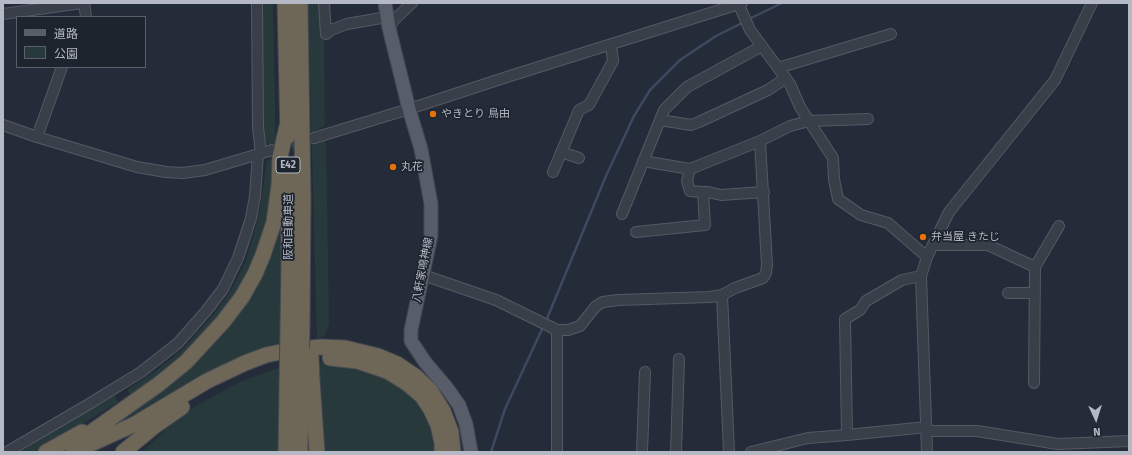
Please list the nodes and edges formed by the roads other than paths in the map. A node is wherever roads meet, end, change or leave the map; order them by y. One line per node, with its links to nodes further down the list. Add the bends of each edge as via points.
1 (83, 3): 10 (street); 11 (street)
2 (256, 3): 30 (street)
3 (285, 3): 24 (highway, 阪和自動車道 / E42)
4 (300, 3): 48 (highway, 阪和自動車道 / E42, via 303,200)
5 (324, 3): 12 (street, via 326,34 347,24)
6 (385, 3): 12 (main road, 八軒家鳴神線)
7 (412, 3): 12 (street)
8 (740, 3): 14 (street); 15 (street, via 750,30)
9 (1092, 3): 40 (street, via 1055,80 949,212)
10 (3, 14)
11 (86, 16)
12 (388, 23): 19 (main road, 八軒家鳴神線)
13 (891, 34): 17 (street)
14 (611, 45): 19 (street); 29 (street, via 613,61 589,104 578,110)
15 (762, 46): 17 (street); 21 (street, via 687,87 664,110)
16 (62, 68): 25 (street)
17 (778, 68): 18 (street)
18 (786, 78): 21 (street, via 768,90 691,125); 22 (street)
19 (409, 109): 26 (street); 43 (main road, 八軒家鳴神線, via 421,149 431,204 431,236)
20 (868, 119): 22 (street)
21 (660, 120): 32 (street)
22 (809, 121): 27 (street, via 790,126); 41 (street, via 833,158 838,199 860,215 888,223)
23 (3, 125): 25 (street)
24 (287, 126): 48 (highway, 阪和自動車道 / E42, via 289,254); 54 (highway, via 280,157 274,222 267,247 255,274 235,306 202,346 173,373)
25 (37, 137): 30 (street, via 137,167 176,173 205,170)
26 (314, 138)
27 (760, 141): 33 (street); 36 (street)
28 (272, 150): 30 (street)
29 (561, 152): 31 (street); 34 (street)
30 (260, 154): 60 (street, via 251,218 238,258 223,289 207,310 178,343 146,369)
31 (579, 158)
32 (643, 161): 33 (street); 37 (street)
33 (690, 169): 35 (street, via 687,181 690,191)
34 (553, 172)
35 (703, 192): 36 (street, via 721,195); 39 (street, via 705,225)
36 (764, 192): 47 (street, via 768,266 766,273 763,278)
37 (622, 214)
38 (1059, 226): 42 (street)
39 (636, 232)
40 (933, 245): 41 (street); 42 (street, via 988,245)
41 (927, 257): 44 (street)
42 (1035, 267): 46 (street)
43 (423, 275): 49 (street, via 496,300); 70 (main road, 八軒家鳴神線, via 411,340 459,405 466,424)
44 (921, 276): 56 (street); 57 (street, via 896,283 866,300 860,310 845,319)
45 (1008, 293): 46 (street)
46 (1035, 293): 53 (street)
47 (722, 295): 49 (street, via 603,302 596,306 580,326); 74 (street)
48 (300, 326): 52 (highway, 阪和自動車道 / E42, bridge); 52 (highway, bridge)
49 (557, 330): 71 (street)
50 (679, 359): 73 (street)
51 (645, 372): 72 (street)
52 (300, 382): 65 (highway, 阪和自動車道 / E42); 66 (highway, 阪和自動車道 / E42); 67 (highway)
53 (1034, 383)
54 (142, 396): 61 (highway); 62 (highway)
55 (135, 424): 63 (highway); 64 (highway); 69 (highway, via 207,381 256,358 299,348 345,348 388,360 406,369 423,383 433,394 448,420)
56 (927, 429): 57 (street); 58 (street, via 977,431 1058,444); 76 (street)
57 (847, 435): 75 (street, via 808,438)
58 (1129, 441)
59 (123, 451): 68 (highway, via 167,417 227,381 277,363 298,358 320,357 367,364 389,372 408,384 422,396 430,408 438,425)
60 (7, 452)
61 (46, 452)
62 (64, 452)
63 (73, 452)
64 (87, 452)
65 (286, 452)
66 (300, 452)
67 (317, 452)
68 (442, 452)
69 (453, 452)
70 (471, 452)
71 (557, 452)
72 (642, 452)
73 (676, 452)
74 (729, 452)
75 (751, 452)
76 (927, 452)

